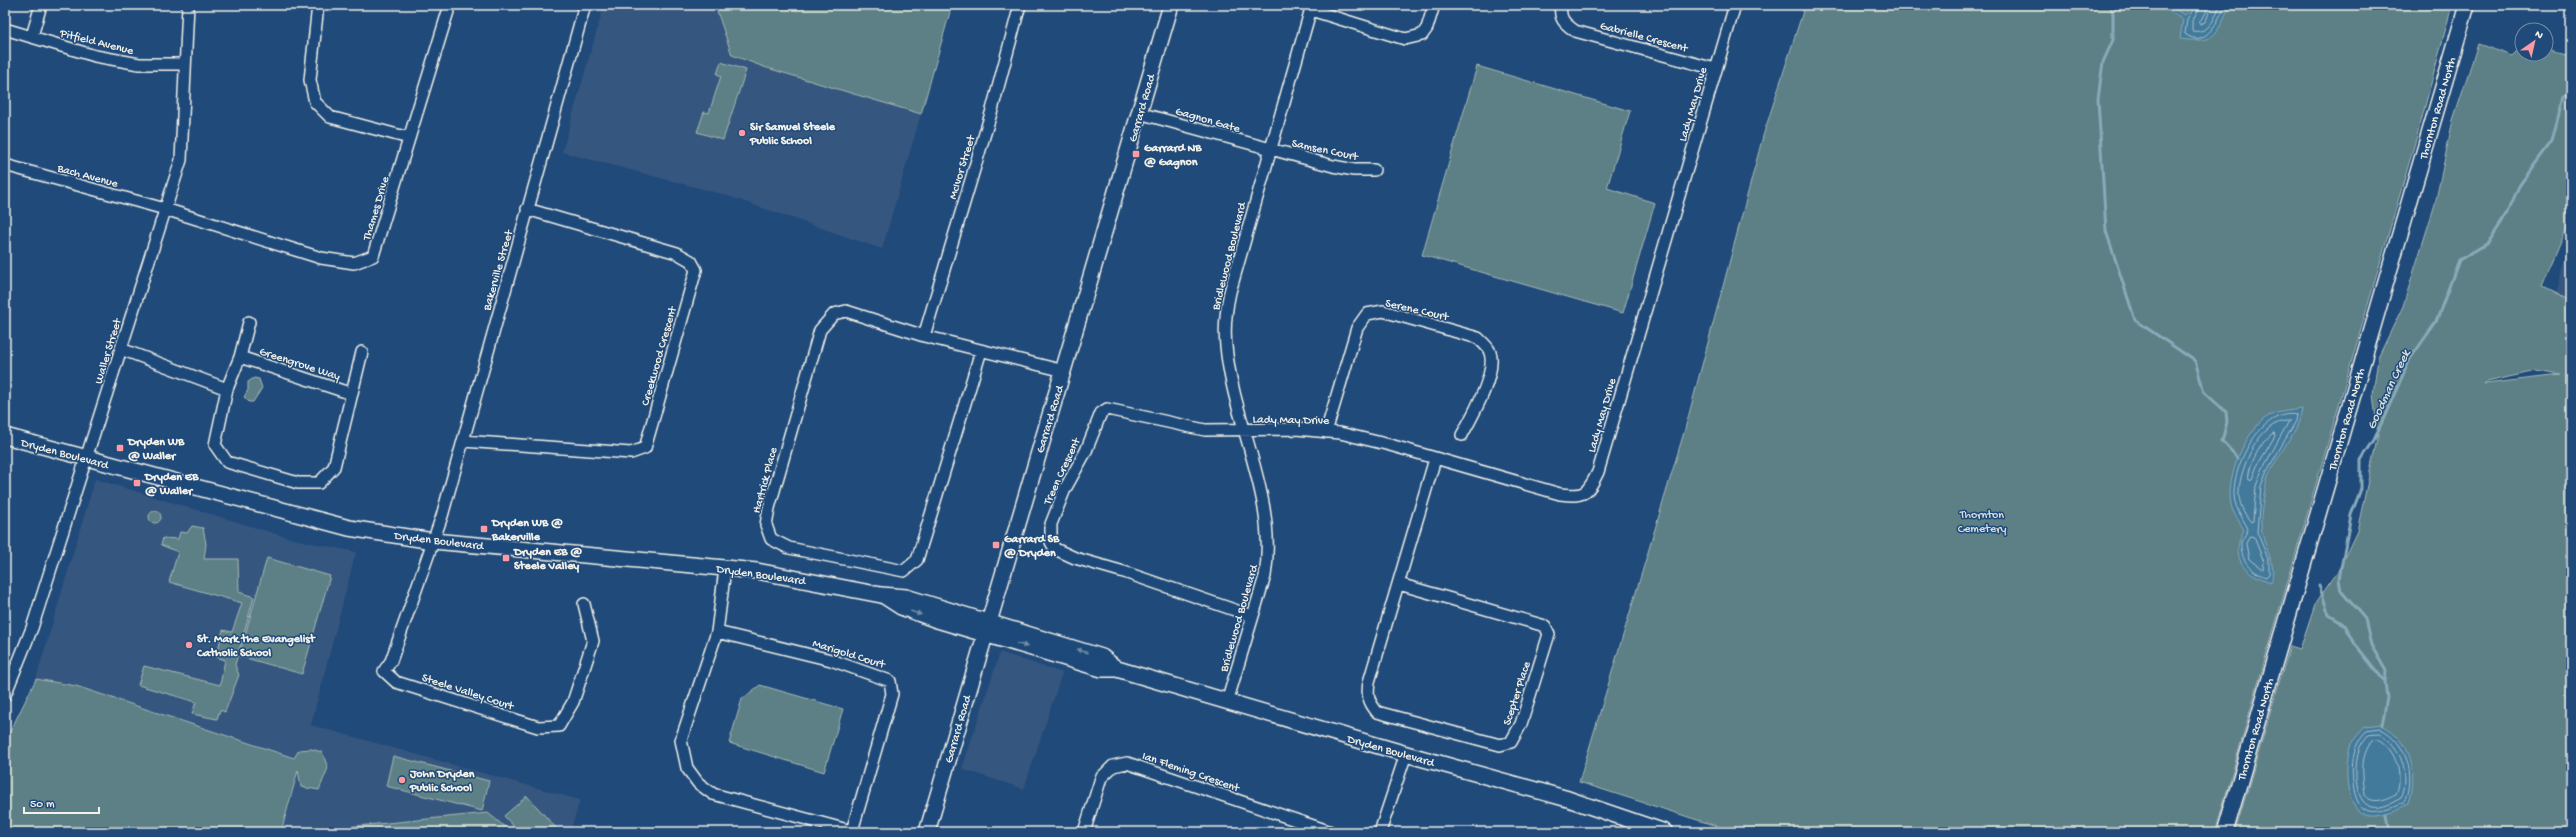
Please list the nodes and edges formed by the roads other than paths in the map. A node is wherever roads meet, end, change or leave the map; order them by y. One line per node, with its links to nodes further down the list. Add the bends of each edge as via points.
1 (41, 5): 14 (street)
2 (188, 5): 15 (street, Waller Street)
3 (318, 5): 18 (street, via 310,80 315,102 330,117)
4 (450, 5): 18 (street, Thames Drive)
5 (585, 5): 23 (street, Bakerville Street)
6 (1020, 5): 25 (street, McIvor Street, via 990,118)
7 (1171, 5): 17 (street, Garrard Road)
8 (1434, 5): 12 (street, via 1427,28 1422,34 1405,39)
9 (1561, 5): 16 (street, Gabrielle Crescent, via 1560,14 1564,23 1575,31)
10 (1734, 5): 16 (street, Lady May Drive)
11 (2467, 5): 57 (street, Thornton Road North)
12 (1311, 7): 19 (street, Bridlewood Boulevard)
13 (5, 29): 14 (street, Pitfield Avenue)
14 (32, 36): 15 (street, Pitfield Avenue, via 95,56 139,64)
15 (185, 64): 22 (street, Waller Street, via 181,160)
16 (1715, 69): 39 (street, Lady May Drive, via 1598,472 1588,491 1577,496 1560,494)
17 (1139, 113): 19 (street, Gagnon Gate); 30 (street, Garrard Road)
18 (410, 138): 22 (street, Thames Drive, via 373,256 354,263 321,258)
19 (1270, 150): 21 (street, Samsen Court, via 1333,166); 33 (street, Bridlewood Boulevard, via 1230,292 1226,315 1229,372)
20 (5, 165): 22 (street, Bach Avenue)
21 (1374, 170)
22 (165, 209): 26 (street, Waller Street)
23 (527, 209): 37 (street, Bakerville Street); 37 (street, Creekwood Crescent, via 677,253 691,261 696,270 645,448 631,453)
24 (249, 322): 29 (street, Greengrove Way)
25 (924, 336): 27 (street, Hartrick Place); 27 (street, Hartrick Place, via 846,311 834,314 820,330 769,508 766,525 771,539 789,548 904,571 917,560)
26 (121, 349): 31 (street); 38 (street, Waller Street)
27 (981, 351): 30 (street, Hartrick Place)
28 (362, 352): 32 (street, Greengrove Way)
29 (240, 357): 31 (street, Greengrove Way); 32 (street, Greengrove Way)
30 (1064, 372): 45 (street, Garrard Road)
31 (228, 390): 32 (street, Greengrove Way, via 215,446 227,462 298,483 319,483 334,467)
32 (352, 394)
33 (1244, 431): 34 (street, Lady May Drive, via 1296,429); 44 (street, Bridlewood Boulevard, via 1262,499 1269,556); 44 (street, Treen Crescent, via 1205,430 1107,409 1101,413 1086,451 1064,489 1049,533 1051,542 1060,552)
34 (1326, 432): 35 (street, Serene Court, via 1357,328 1367,314 1383,312 1478,338 1489,349 1492,361 1479,404); 39 (street, Lady May Drive, via 1390,445)
35 (1462, 435)
36 (5, 436): 38 (street, Dryden Boulevard)
37 (463, 441): 40 (street, Bakerville Street)
38 (88, 458): 40 (street, Dryden Boulevard, via 349,528); 47 (street, Waller Street, via 32,628)
39 (1435, 459): 42 (street, Scepter Place)
40 (433, 541): 41 (street, Dryden Boulevard, via 625,557); 43 (street, Steele Valley Court, via 391,661 384,671 396,682 538,727 559,726 573,702 593,641)
41 (725, 569): 45 (street, Dryden Boulevard, via 757,570 881,595 901,608); 46 (street, Marigold Court)
42 (1399, 584): 42 (street, Scepter Place, via 1369,682 1369,703 1377,712 1455,734 1500,745 1511,742 1521,724 1548,634 1545,626)
43 (584, 604)
44 (1252, 616): 48 (street, Bridlewood Boulevard)
45 (987, 628): 48 (street, Dryden Boulevard, via 1102,657 1117,669); 52 (street, Garrard Road)
46 (717, 632): 51 (street, Marigold Court, via 681,740 687,768 698,784 713,794); 51 (street, Marigold Court, via 831,660 890,681 892,694)
47 (5, 695)
48 (1227, 702): 49 (street, Dryden Boulevard)
49 (1406, 754): 50 (street, Dryden Boulevard, via 1568,799); 55 (street)
50 (1631, 826): 56 (street, Dryden Boulevard)
51 (854, 832)
52 (927, 832)
53 (1084, 832): 54 (street, Ian Fleming Crescent, via 1101,778 1113,766 1127,764)
54 (1331, 832)
55 (1380, 832)
56 (1665, 832)
57 (2225, 832)

